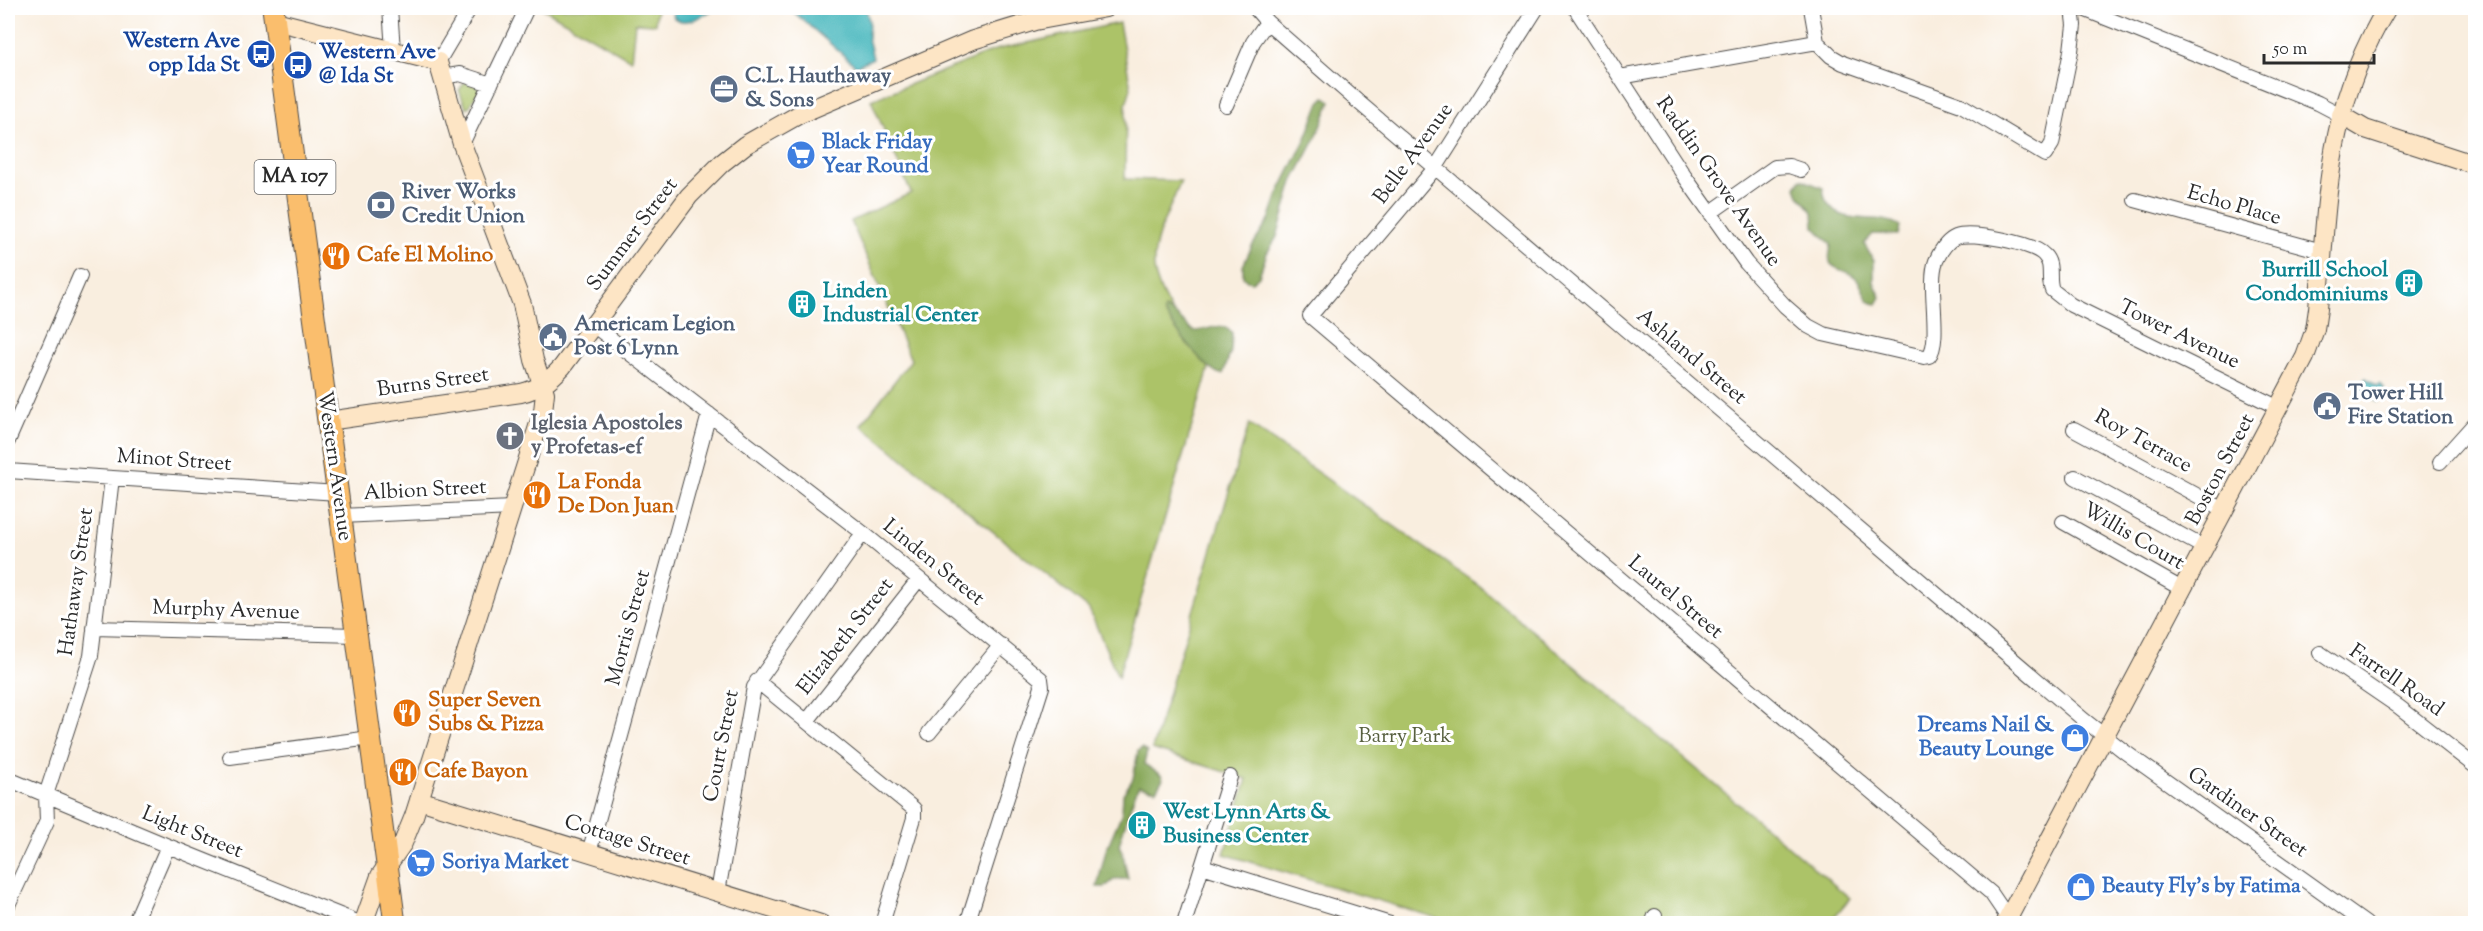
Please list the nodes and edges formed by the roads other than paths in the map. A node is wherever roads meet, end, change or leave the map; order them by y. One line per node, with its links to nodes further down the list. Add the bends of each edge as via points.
1 (390, 8): 15 (street)
2 (470, 8): 16 (street)
3 (527, 8): 18 (street)
4 (1098, 8): 31 (main road, Summer Street, via 972,40 800,114 757,137 695,190)
5 (1255, 8): 13 (street, Ashland Street)
6 (1537, 8): 23 (street, Belle Avenue)
7 (1575, 8): 17 (street, Raddin Grove Avenue)
8 (1811, 8): 14 (street)
9 (2072, 8): 14 (street, via 2073,35 2066,79 2053,140 2044,155 1966,107 1843,63)
10 (2081, 8): 20 (street)
11 (2386, 8): 20 (main road, Boston Street, via 2358,60)
12 (274, 14): 15 (main road); 35 (main road, Western Avenue / MA 107)
13 (1267, 22): 19 (street, via 1253,42); 23 (street, Ashland Street)
14 (1817, 42): 17 (street)
15 (393, 50): 16 (main road)
16 (440, 69): 18 (street); 21 (main road)
17 (1620, 77): 26 (street, Raddin Grove Avenue)
18 (491, 84): 21 (street)
19 (1226, 105)
20 (2340, 115): 22 (main road, via 2365,129); 27 (main road, Boston Street)
21 (462, 144): 32 (main road, via 519,295)
22 (2475, 165)
23 (1436, 167): 30 (street, Belle Avenue); 59 (street, Ashland Street)
24 (1802, 170): 26 (street, via 1775,167)
25 (2135, 200): 27 (street, Echo Place)
26 (1710, 213): 29 (street, Raddin Grove Avenue, via 1757,275 1791,311 1812,328 1849,341 1930,355 1934,328 1933,273 1940,252 1953,238 1966,235 2037,249 2048,260 2051,287)
27 (2322, 251): 33 (main road, Boston Street, via 2315,329)
28 (80, 276): 38 (street)
29 (2061, 299): 33 (street, Tower Avenue)
30 (1310, 316): 73 (street, Laurel Street, via 1991,893)
31 (593, 325): 32 (main road, Summer Street, via 562,367); 34 (street, Linden Street)
32 (543, 385): 35 (main road, Burns Street, via 521,393); 44 (main road, via 543,411)
33 (2279, 408): 45 (main road, Boston Street)
34 (709, 414): 48 (street, Linden Street); 68 (street, Morris Street)
35 (328, 421): 43 (main road, Western Avenue / MA 107)
36 (2475, 422): 39 (street)
37 (2074, 429): 45 (street, Roy Terrace)
38 (8, 441)
39 (2439, 462)
40 (8, 471): 41 (street, Minot Street)
41 (112, 477): 43 (street, Minot Street); 52 (street, Hathaway Street)
42 (2075, 477): 49 (street)
43 (338, 494): 46 (main road, Western Avenue / MA 107)
44 (512, 508): 46 (street, Albion Street); 66 (main road)
45 (2224, 510): 49 (main road, Boston Street)
46 (341, 516): 53 (main road, Western Avenue / MA 107)
47 (2063, 522): 51 (street, Willis Court)
48 (863, 533): 50 (street, Linden Street); 56 (street, Court Street)
49 (2205, 548): 51 (main road, Boston Street)
50 (919, 579): 54 (street, Linden Street); 57 (street, Elizabeth Street)
51 (2182, 589): 59 (main road, Boston Street)
52 (94, 628): 53 (street, Murphy Avenue); 65 (street, Hathaway Street, via 91,656)
53 (356, 635): 60 (main road, Western Avenue / MA 107)
54 (1001, 645): 58 (street); 79 (street, Linden Street, via 1039,675 1043,685)
55 (2320, 653): 62 (street, Farrell Road, via 2399,707)
56 (757, 681): 57 (street, Elizabeth Street); 71 (street, Court Street)
57 (807, 721): 78 (street, Elizabeth Street, via 914,811)
58 (929, 733)
59 (2104, 737): 73 (main road, Boston Street); 82 (street, Gardiner Street)
60 (370, 738): 61 (street); 70 (main road, Western Avenue / MA 107)
61 (230, 757)
62 (2475, 767)
63 (1230, 777): 69 (street)
64 (8, 779): 65 (street, Light Street)
65 (46, 795): 67 (street, Light Street); 72 (street, Hathaway Street, via 47,821)
66 (419, 800): 68 (main road, Cottage Street); 70 (main road, via 406,837)
67 (168, 846): 74 (street); 75 (street, Light Street)
68 (589, 853): 71 (main road, Cottage Street)
69 (1202, 866): 80 (street); 81 (street)
70 (388, 867): 75 (main road, via 380,876); 76 (main road, Western Avenue / MA 107)
71 (718, 892): 77 (main road, Cottage Street)
72 (8, 905)
73 (2008, 922)
74 (134, 924)
75 (362, 924)
76 (395, 924)
77 (821, 924)
78 (882, 924)
79 (967, 924)
80 (1184, 924)
81 (1390, 924)
82 (2366, 924)

